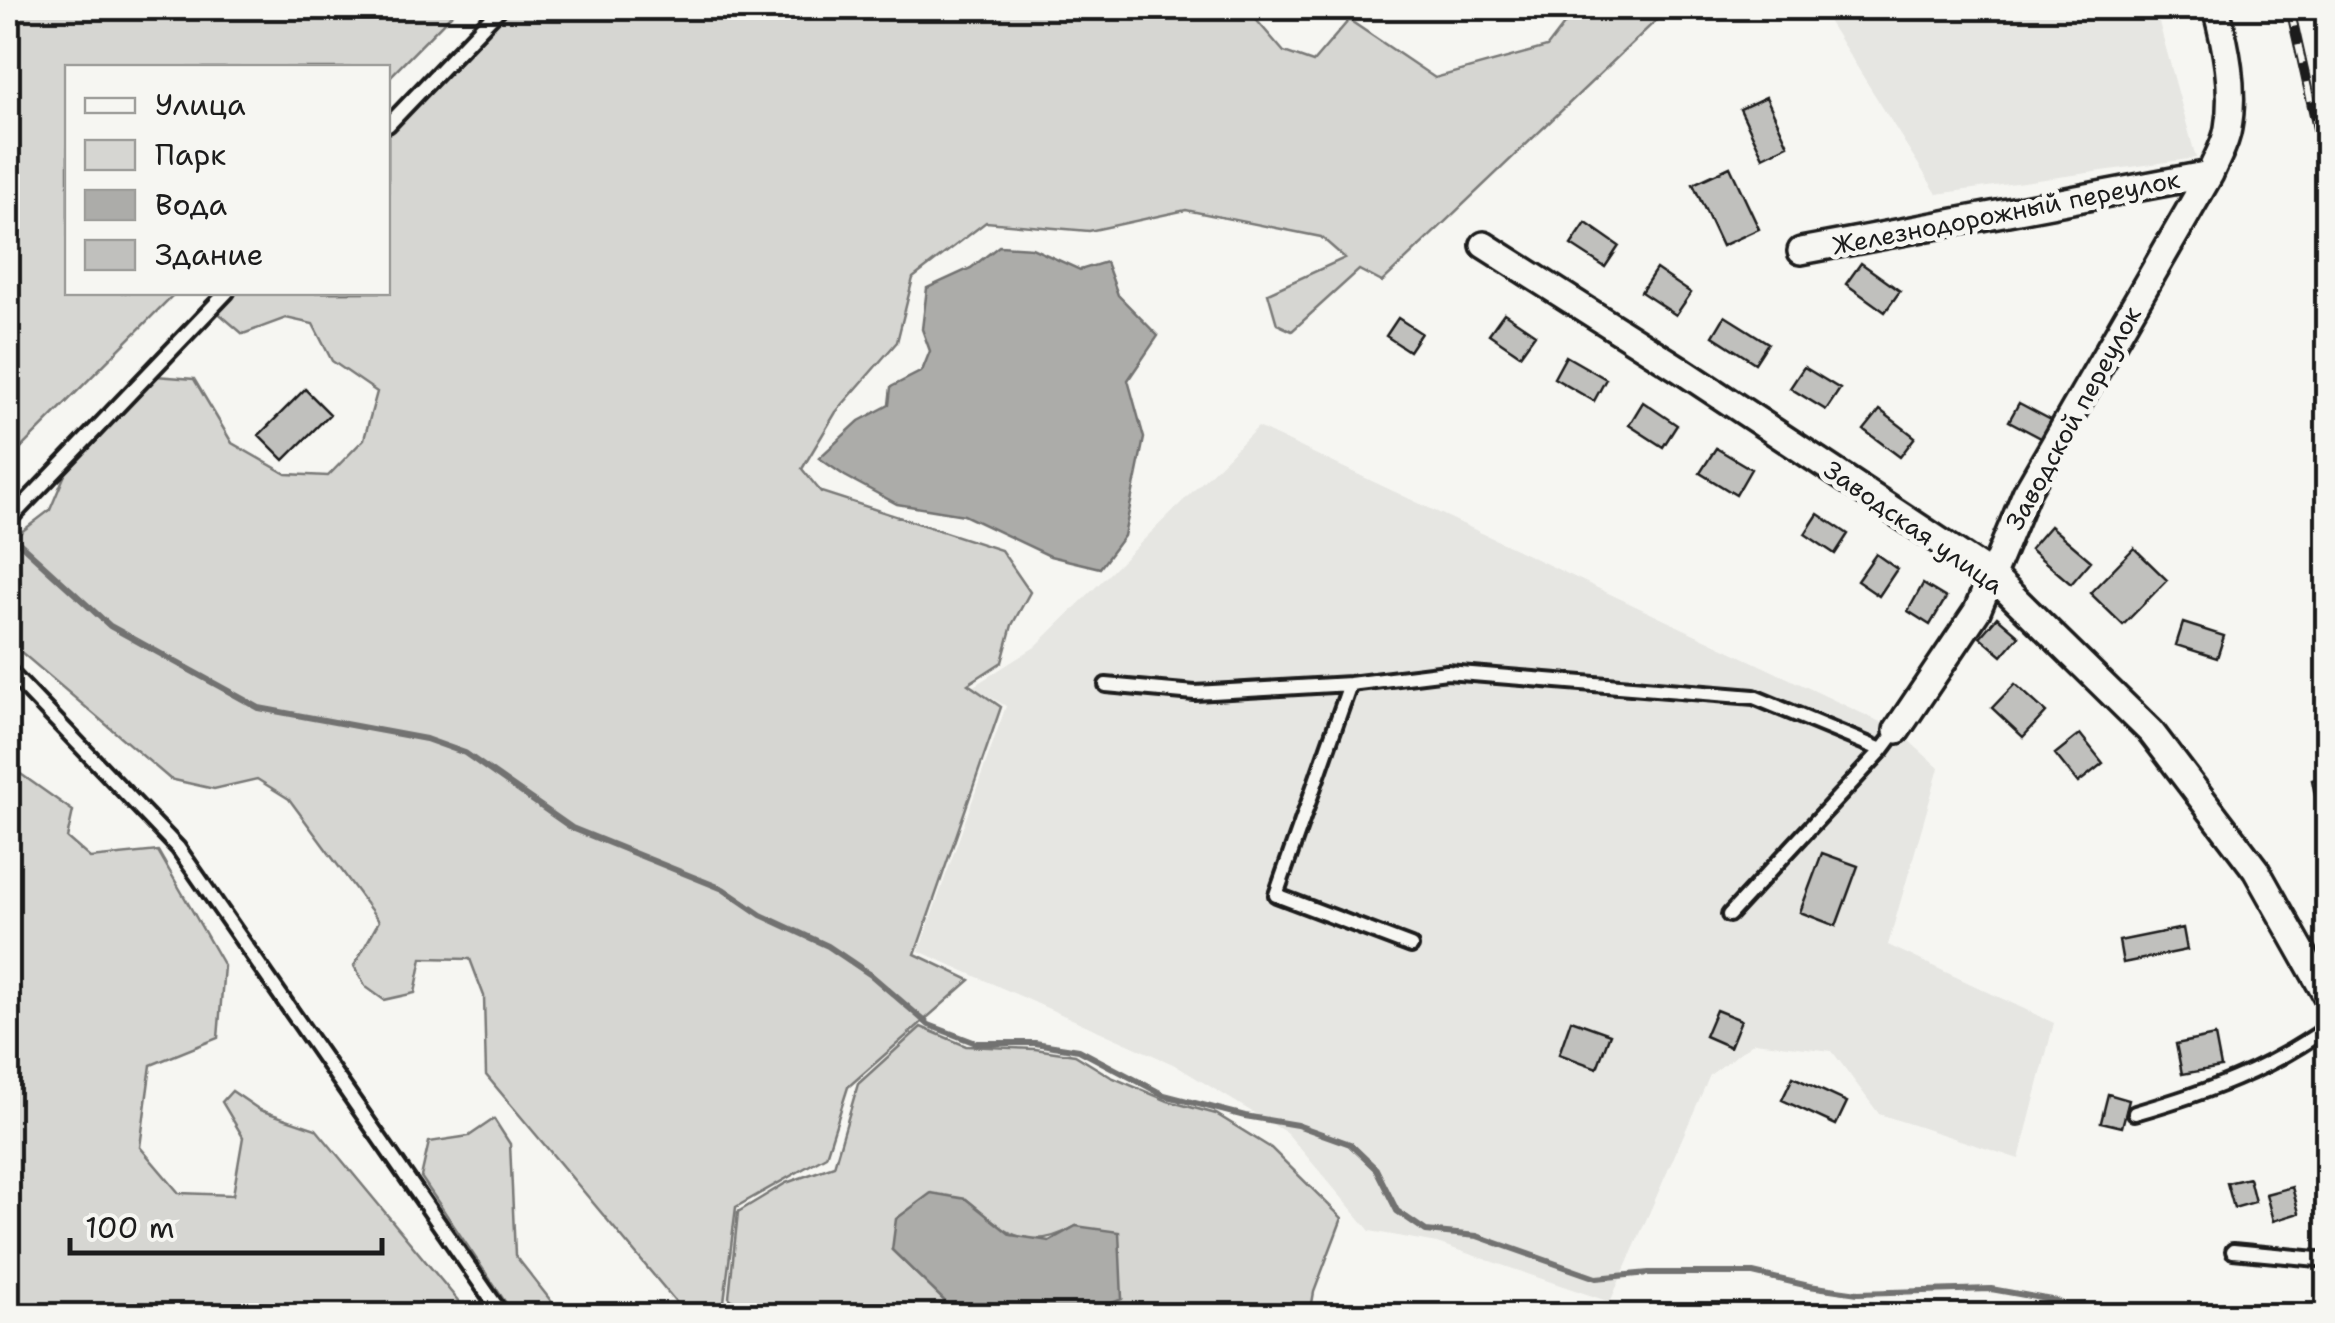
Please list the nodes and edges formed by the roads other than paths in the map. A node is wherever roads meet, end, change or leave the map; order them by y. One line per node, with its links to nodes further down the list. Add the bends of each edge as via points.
1 (500, 8): 3 (lane)
2 (2216, 8): 4 (street, Заводской переулок, via 2231,100 2228,132)
3 (390, 123)
4 (2210, 174): 6 (street, Железнодорожный переулок); 9 (street, Заводской переулок, via 2026,494)
5 (1484, 246): 9 (street, Заводская улица)
6 (1801, 251)
7 (224, 295): 8 (lane)
8 (8, 521)
9 (1991, 575): 13 (street, Заводской переулок, via 1977,612); 16 (street, Заводская улица, via 2151,732 2256,870)
10 (8, 670): 21 (lane, via 178,848)
11 (1350, 684): 12 (lane, via 1195,693); 13 (lane, via 1447,672 1754,698); 15 (lane, via 1276,895)
12 (1106, 686)
13 (1889, 740): 14 (lane)
14 (1729, 916)
15 (1411, 946)
16 (2328, 998)
17 (2328, 1027): 18 (lane, via 2233,1081)
18 (2136, 1113)
19 (2233, 1250): 20 (lane)
20 (2328, 1260)
21 (503, 1316)

